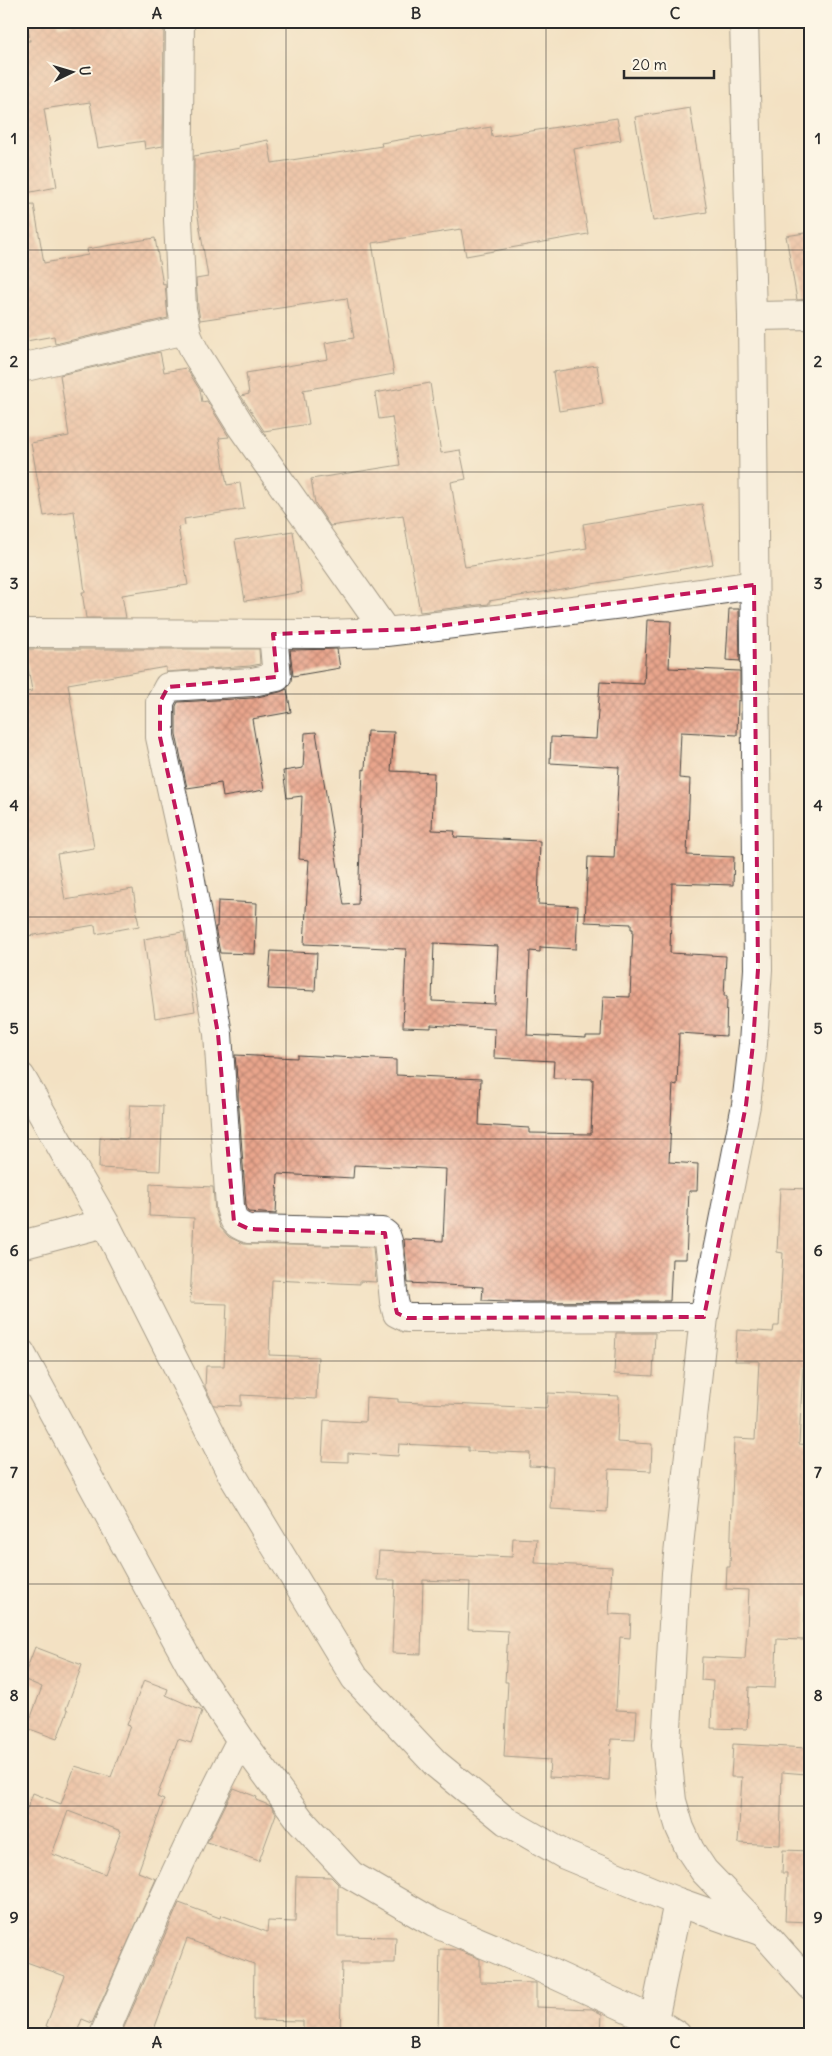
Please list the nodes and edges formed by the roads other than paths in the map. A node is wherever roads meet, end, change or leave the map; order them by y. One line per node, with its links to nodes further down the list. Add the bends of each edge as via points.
1 (180, 21): 5 (street, via 178,219)
2 (744, 21): 3 (street)
3 (752, 316): 4 (street); 7 (street)
4 (811, 316)
5 (186, 330): 6 (street); 8 (street, via 194,352 241,426)
6 (21, 368)
7 (754, 585): 8 (street); 14 (street, via 758,969 753,1044 746,1105)
8 (386, 632): 10 (street)
9 (21, 633): 10 (street)
10 (273, 634): 14 (street, via 277,677 252,682 168,687 160,702 160,737 190,875 218,1034 230,1207 234,1222 249,1229 382,1232 388,1241 397,1313 407,1318)
11 (21, 1077): 12 (street)
12 (97, 1225): 13 (street); 17 (street, via 231,1473 355,1678 436,1764 506,1822)
13 (21, 1245)
14 (704, 1317): 18 (street, via 676,1573 666,1745 669,1778 672,1801 690,1850 704,1871)
15 (21, 1353): 16 (street, via 191,1666)
16 (241, 1740): 20 (street, via 301,1821 351,1875 434,1923); 21 (street, via 207,1805)
17 (677, 1909): 18 (street); 20 (street)
18 (762, 1932): 19 (street)
19 (811, 1986)
20 (653, 2021): 22 (street)
21 (104, 2035)
22 (677, 2035)

